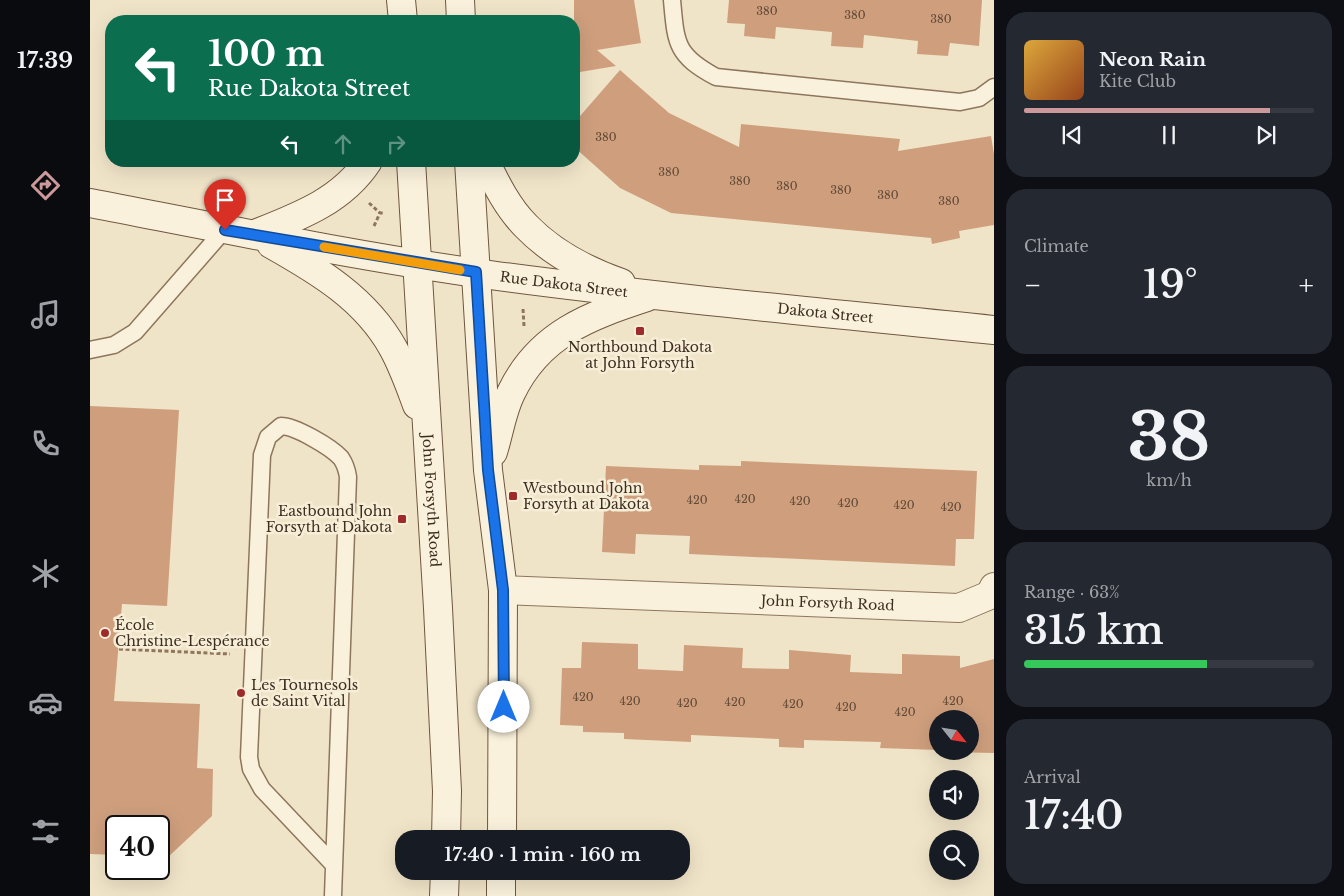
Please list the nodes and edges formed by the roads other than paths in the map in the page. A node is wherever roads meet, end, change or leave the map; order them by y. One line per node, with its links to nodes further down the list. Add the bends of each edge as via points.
1 (402, 0): 4 (street)
2 (460, 0): 5 (street)
3 (672, 0): 6 (lane, via 675,39 681,51 698,68 716,78 960,102 979,98)
4 (403, 15)
5 (461, 15)
6 (994, 88)
7 (364, 167): 13 (street, via 358,177 329,201)
8 (411, 167): 14 (street, John Forsyth Road)
9 (469, 167): 15 (street)
10 (488, 167): 16 (street, via 524,225 541,240 612,280)
11 (90, 203): 12 (street, Rue Dakota Street)
12 (225, 230): 13 (street, Rue Dakota Street); 18 (lane, via 135,332 114,345)
13 (255, 234): 14 (street, Rue Dakota Street); 19 (street, via 330,279 369,313 393,348)
14 (416, 263): 15 (street, Rue Dakota Street); 19 (street, John Forsyth Road)
15 (476, 272): 16 (street, Rue Dakota Street); 20 (street)
16 (655, 295): 17 (street, Dakota Street); 20 (street, via 615,307 579,323 554,337 528,361 510,394)
17 (994, 330)
18 (90, 350)
19 (426, 426): 23 (street, John Forsyth Road, via 447,791)
20 (488, 470): 22 (street)
21 (994, 587): 22 (street, John Forsyth Road, via 990,595 959,608)
22 (503, 590): 24 (street)
23 (446, 830)
24 (502, 830)
25 (334, 865): 25 (lane, via 348,477 337,454 289,426 281,426 274,430 264,445 262,455 249,757 251,769 262,789); 28 (lane)
26 (445, 880): 29 (street)
27 (501, 880): 30 (street)
28 (333, 896)
29 (444, 896)
30 (501, 896)

